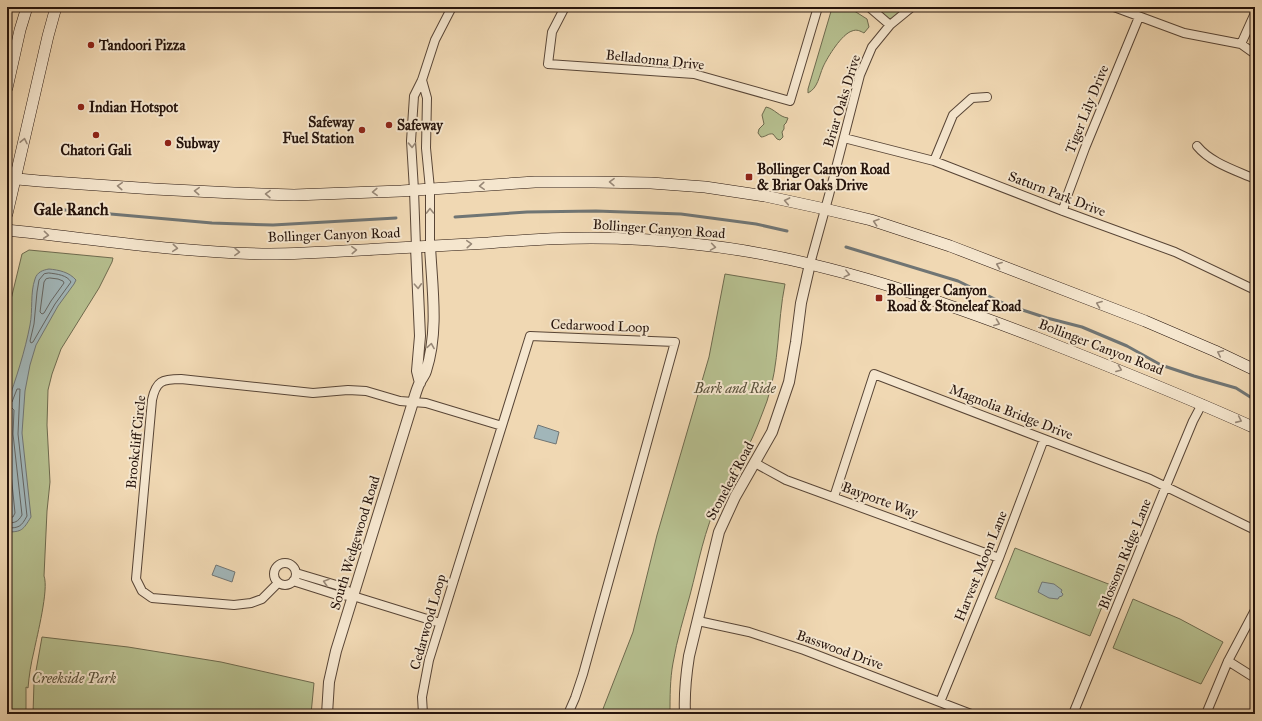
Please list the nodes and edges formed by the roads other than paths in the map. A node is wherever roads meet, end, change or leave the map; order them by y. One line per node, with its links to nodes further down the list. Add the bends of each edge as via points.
1 (27, 7): 15 (main road)
2 (56, 7): 20 (main road, one-way to 2)
3 (452, 7): 14 (street, via 435,40)
4 (565, 7): 5 (street, Belladonna Drive, via 552,32 548,64 694,74 790,101)
5 (818, 7)
6 (870, 7): 11 (street)
7 (912, 7): 11 (street, Briar Oaks Drive)
8 (1114, 7): 10 (street)
9 (1255, 13): 12 (street)
10 (1139, 17): 12 (street, via 1184,33); 25 (street, Tiger Lily Drive, via 1085,148)
11 (890, 25): 17 (street, Briar Oaks Drive, via 872,47 860,75)
12 (1241, 44): 13 (street)
13 (1255, 54)
14 (422, 80): 22 (street, via 427,98 426,148); 23 (street, one-way to 23, via 414,96 411,141)
15 (7, 88)
16 (987, 97): 19 (street, via 972,98 953,115)
17 (844, 138): 19 (street, Saturn Park Drive); 24 (street, Briar Oaks Drive)
18 (1197, 146): 21 (street, via 1212,160)
19 (934, 161): 25 (street, Saturn Park Drive)
20 (11, 178): 23 (main road, one-way to 20, via 312,195 243,194); 26 (main road)
21 (1255, 179)
22 (430, 189): 23 (main road); 24 (main road, one-way to 22, via 705,187 651,183 535,182); 28 (street, one-way to 22)
23 (414, 190): 29 (street)
24 (825, 208): 30 (street, Briar Oaks Drive); 32 (main road, one-way to 24, via 1145,321 950,246)
25 (1063, 211): 31 (street, Saturn Park Drive, via 1175,252)
26 (7, 214)
27 (7, 230): 29 (main road, Bollinger Canyon Road, one-way to 29, via 271,254)
28 (430, 246): 29 (main road, Bollinger Canyon Road); 30 (main road, Bollinger Canyon Road, one-way to 30, via 541,239 646,240 698,244); 33 (street, South Wedgewood Road, one-way to 28, via 426,373 432,341)
29 (416, 247): 33 (street, South Wedgewood Road, one-way to 33, via 420,336 417,371)
30 (810, 264): 35 (main road, Bollinger Canyon Road, one-way to 35, via 865,278 972,313); 39 (street, Stoneleaf Road, via 801,302 789,382 772,432)
31 (1255, 290)
32 (1255, 370)
33 (420, 383): 34 (street, South Wedgewood Road)
34 (413, 402): 36 (street, via 426,403); 45 (street, Brookcliff Circle, via 348,390 313,392 181,379 168,379 158,384 152,400 136,579 142,591 152,598 234,605 262,599); 46 (street, South Wedgewood Road)
35 (1202, 404): 37 (main road, Bollinger Canyon Road, one-way to 37); 40 (street, Blossom Ridge Lane)
36 (502, 426): 49 (street, Cedarwood Loop); 55 (street, Cedarwood Loop, via 530,336 675,342 583,674)
37 (1255, 428)
38 (1044, 439): 40 (street, Magnolia Bridge Drive); 41 (street, Magnolia Bridge Drive, via 874,374); 43 (street, Harvest Moon Lane)
39 (755, 463): 41 (street, Bayporte Way, via 786,480); 48 (street, Stoneleaf Road, via 735,497 719,532)
40 (1166, 486): 42 (street, Magnolia Bridge Drive); 58 (street, Blossom Ridge Lane)
41 (834, 497): 43 (street, Bayporte Way)
42 (1255, 530)
43 (999, 558): 52 (street, Harvest Moon Lane)
44 (295, 577): 45 (street, via 291,583); 45 (street, via 294,567 286,562 279,564 274,573); 46 (street, via 343,587)
45 (278, 583)
46 (353, 596): 49 (street); 53 (street, South Wedgewood Road, via 329,682)
47 (1255, 610): 50 (street)
48 (698, 621): 52 (street, Basswood Drive, via 749,632 804,650); 56 (street, Stoneleaf Road, via 686,670)
49 (440, 623): 54 (street, Cedarwood Loop, via 422,697)
50 (1228, 662): 51 (street); 59 (street)
51 (1255, 678)
52 (940, 702): 57 (street, Basswood Drive)
53 (327, 714)
54 (423, 714)
55 (568, 714)
56 (685, 714)
57 (971, 714)
58 (1073, 714)
59 (1206, 714)

